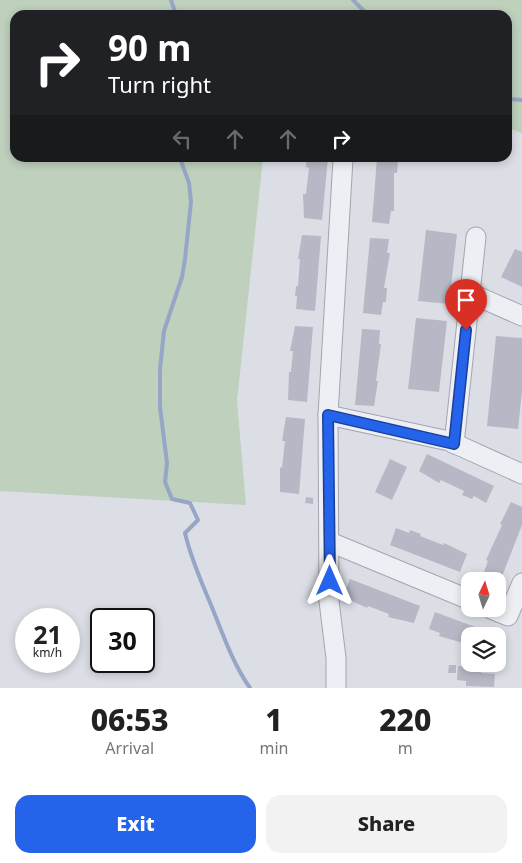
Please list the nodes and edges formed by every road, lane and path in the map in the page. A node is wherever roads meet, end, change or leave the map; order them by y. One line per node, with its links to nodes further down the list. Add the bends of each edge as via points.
1 (343, 162): 5 (street)
2 (476, 237): 3 (street)
3 (470, 293): 4 (street); 6 (street)
4 (522, 316)
5 (328, 415): 6 (street); 8 (street)
6 (454, 444): 7 (street)
7 (522, 474)
8 (330, 542): 10 (street); 12 (street, via 329,601)
9 (522, 583): 11 (street)
10 (461, 596)
11 (506, 615)
12 (336, 688)

